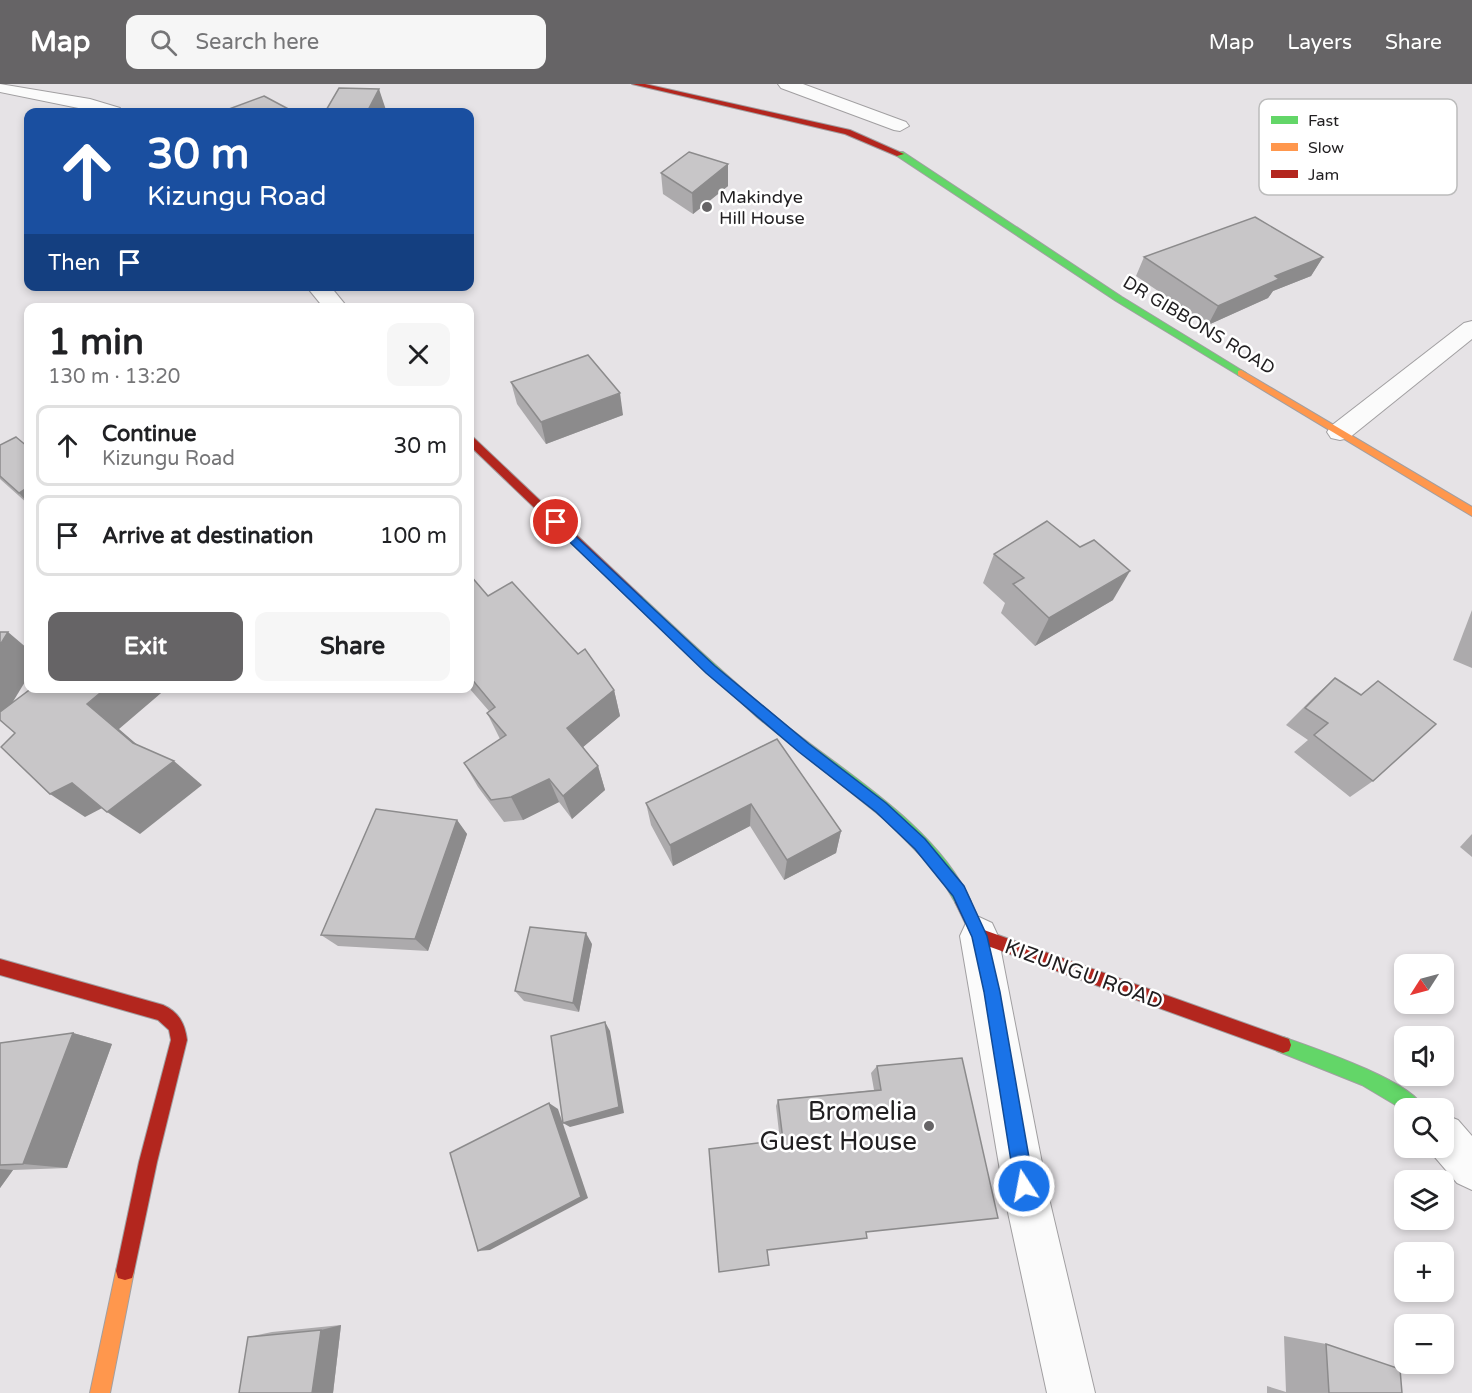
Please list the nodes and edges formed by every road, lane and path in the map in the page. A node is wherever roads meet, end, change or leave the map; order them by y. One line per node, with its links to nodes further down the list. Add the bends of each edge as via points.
1 (636, 84): 7 (street, DR GIBBONS ROAD, via 858,135)
2 (787, 84): 6 (street)
3 (0, 87): 5 (street)
4 (858, 90): 6 (street)
5 (102, 108)
6 (900, 126): 7 (street)
7 (913, 161): 11 (street, DR GIBBONS ROAD, via 1119,298)
8 (322, 291): 9 (street)
9 (332, 303)
10 (1472, 328): 11 (street)
11 (1340, 432): 13 (street, DR GIBBONS ROAD)
12 (474, 444): 14 (street, KIZUNGU ROAD, via 711,670 881,807 920,844 958,891)
13 (1472, 512)
14 (979, 936): 16 (street, KIZUNGU ROAD, via 1351,1070); 20 (street, via 1020,1163)
15 (0, 967): 19 (street, via 162,1013 177,1026 178,1040)
16 (1402, 1098)
17 (1454, 1148): 18 (street)
18 (1472, 1168)
19 (100, 1393)
20 (1071, 1393)

